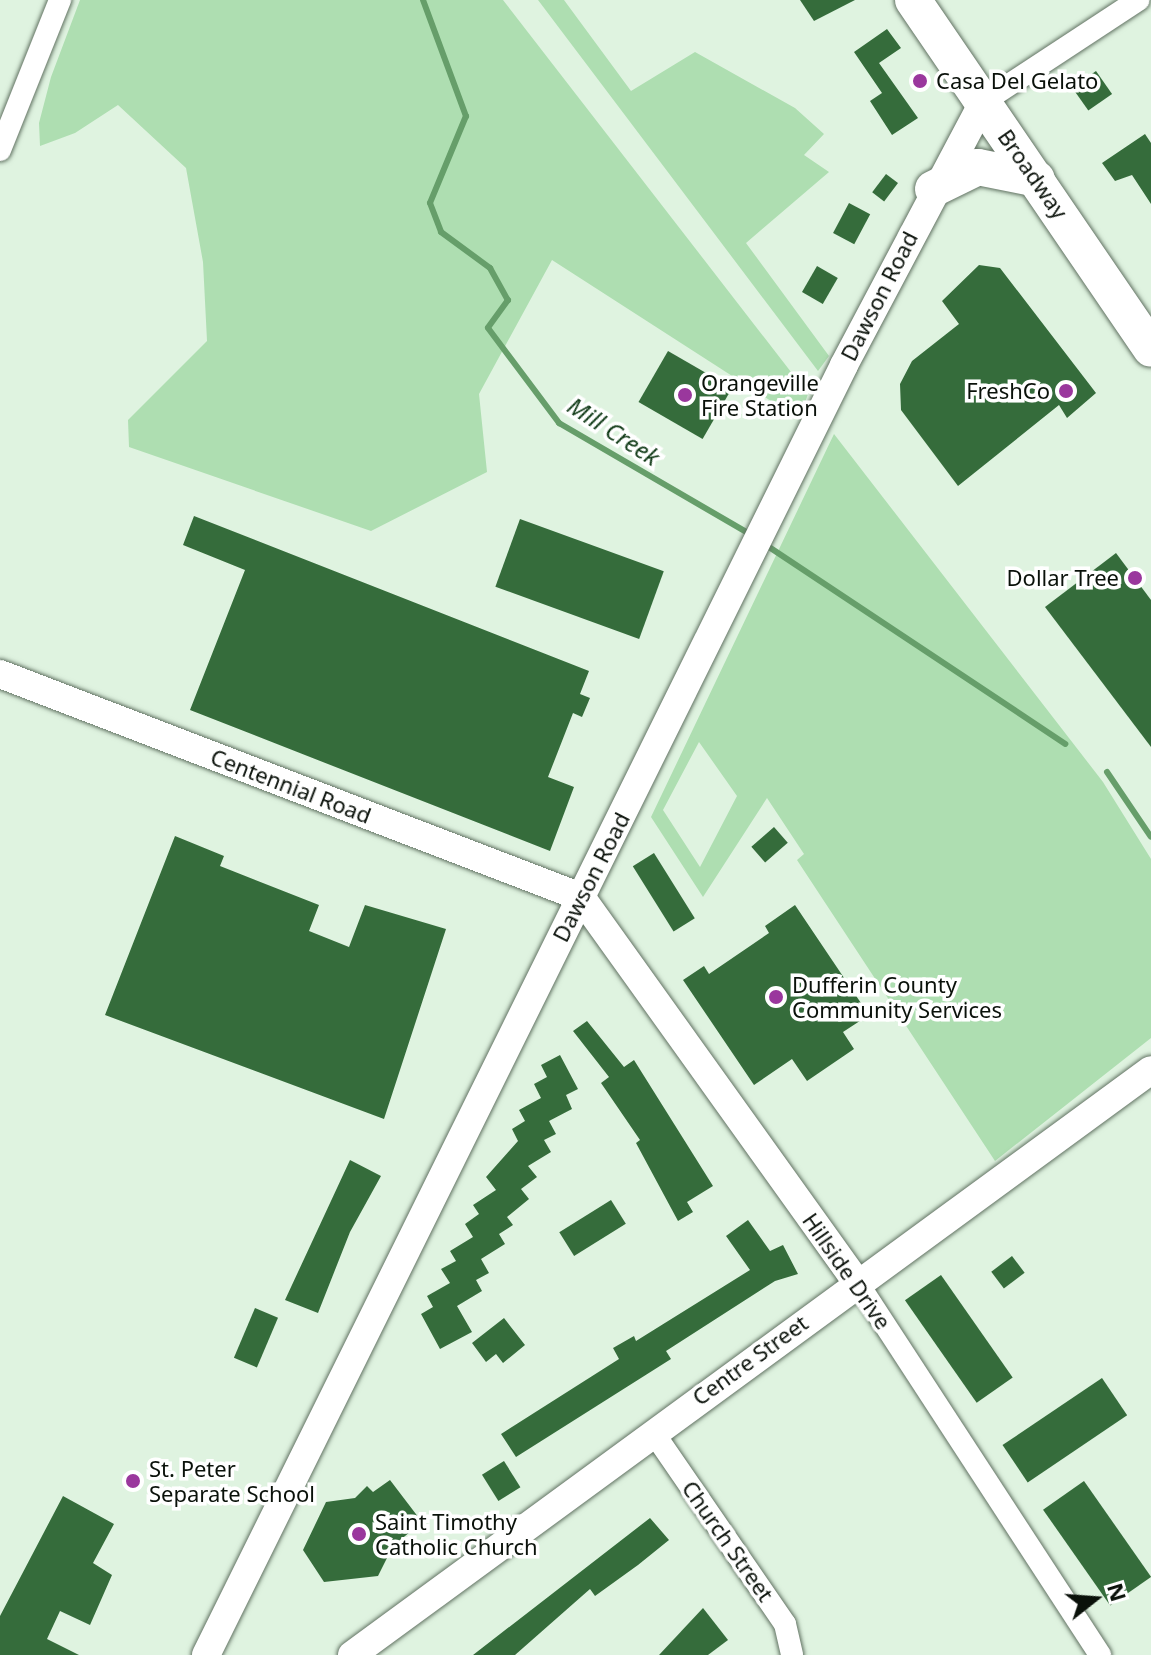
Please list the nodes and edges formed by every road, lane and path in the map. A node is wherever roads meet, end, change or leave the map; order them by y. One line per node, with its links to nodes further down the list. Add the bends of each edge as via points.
1 (60, 0): 5 (street)
2 (913, 0): 4 (main road, Broadway)
3 (1138, 0): 4 (street)
4 (983, 102): 6 (main road, Broadway); 7 (street, Dawson Road)
5 (0, 150)
6 (1037, 179): 7 (main road, via 978,167); 8 (main road, Broadway)
7 (933, 189): 10 (street, Dawson Road)
8 (1151, 349)
9 (0, 674): 10 (street, Centennial Road)
10 (581, 897): 12 (street, Hillside Drive); 14 (street, Dawson Road)
11 (1151, 1070): 12 (street, Centre Street)
12 (857, 1282): 13 (street, Centre Street); 17 (street, Hillside Drive)
13 (653, 1432): 15 (street, Centre Street); 16 (street, Church Street, via 785,1624)
14 (206, 1655)
15 (352, 1655)
16 (792, 1655)
17 (1100, 1655)

